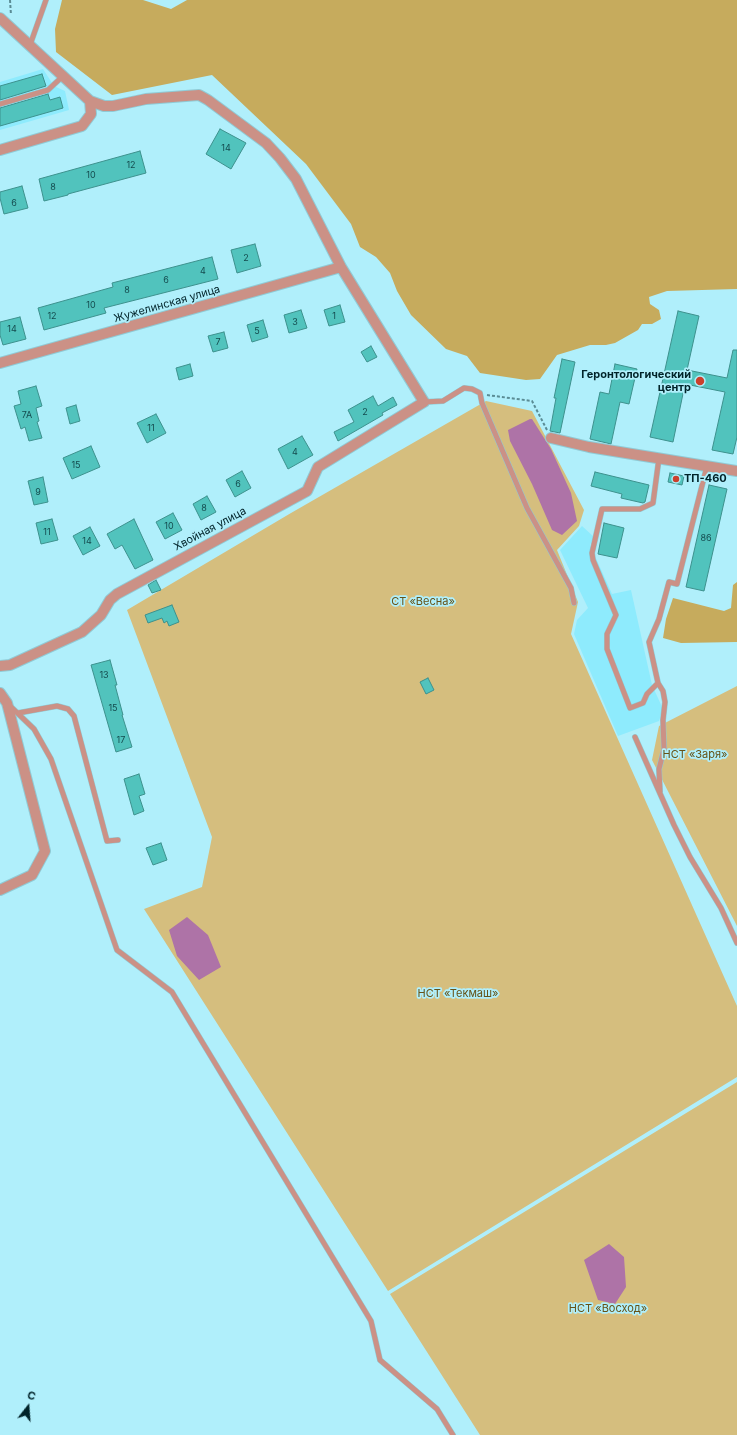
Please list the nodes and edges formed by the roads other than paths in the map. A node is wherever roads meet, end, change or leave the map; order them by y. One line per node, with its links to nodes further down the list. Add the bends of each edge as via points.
1 (46, 0): 3 (lane)
2 (0, 18): 3 (street)
3 (30, 46): 4 (street)
4 (62, 76): 5 (street); 6 (lane, via 48,90)
5 (90, 101): 7 (street, via 91,114 82,126); 8 (street, via 113,106 173,96 199,95 208,100 266,143 280,158 296,179)
6 (0, 104)
7 (0, 150)
8 (341, 267): 9 (street, Жужелинская улица); 10 (street)
9 (0, 363)
10 (424, 402): 15 (lane, via 443,401 464,388 480,393 527,508 571,588); 16 (street, Хвойная улица, via 318,467 307,491 117,594 101,615 82,632 10,665)
11 (551, 438): 12 (street)
12 (659, 458): 13 (street); 17 (lane, via 653,503 640,509 602,509 592,553 592,560 616,615 607,634 607,649 630,708 643,703 647,694)
13 (707, 466): 14 (street); 17 (lane, via 677,584 670,582 649,642)
14 (737, 471)
15 (574, 603)
16 (0, 666)
17 (658, 683): 22 (lane, via 665,702 664,750 659,769)
18 (0, 693): 19 (street)
19 (7, 703): 20 (lane); 24 (street, via 45,851 32,875)
20 (18, 713): 23 (lane, via 57,706 68,708 74,716 107,841); 26 (lane, via 34,729 51,760 117,950 172,992 371,1321 380,1360 437,1409)
21 (636, 737): 22 (lane)
22 (660, 792): 25 (lane, via 690,857 722,908)
23 (118, 840)
24 (0, 890)
25 (737, 942)
26 (453, 1435)

